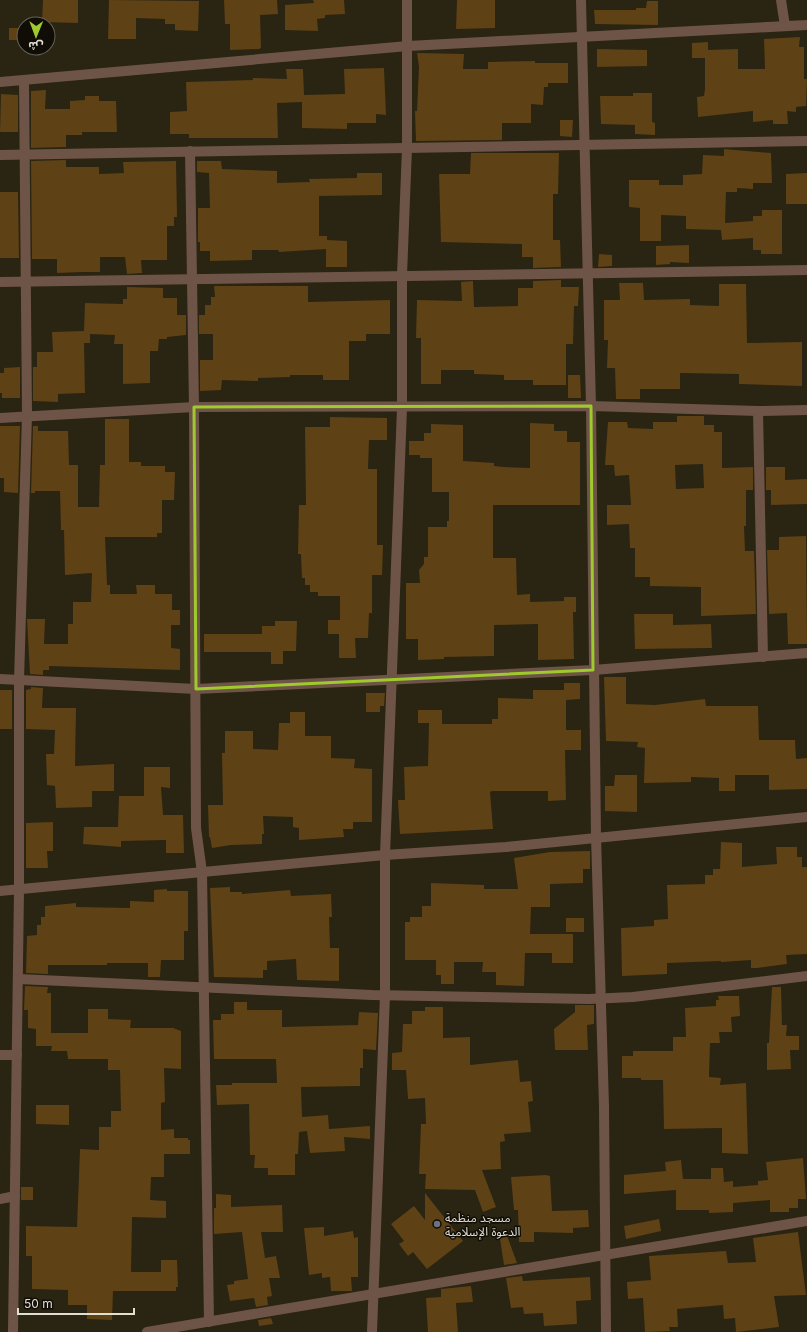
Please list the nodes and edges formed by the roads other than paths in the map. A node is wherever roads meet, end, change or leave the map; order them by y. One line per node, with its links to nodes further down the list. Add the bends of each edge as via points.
1 (407, 0): 7 (street)
2 (581, 0): 6 (street)
3 (781, 0): 5 (street)
4 (807, 25): 5 (street)
5 (785, 26): 6 (street)
6 (582, 37): 7 (street); 11 (street)
7 (408, 46): 8 (street); 12 (street)
8 (24, 80): 9 (street); 14 (street)
9 (0, 82)
10 (807, 141): 11 (street)
11 (584, 145): 12 (street); 17 (street)
12 (407, 148): 13 (street); 18 (street)
13 (190, 151): 14 (street); 19 (street)
14 (23, 154): 15 (street); 21 (street)
15 (0, 155)
16 (807, 270): 17 (street)
17 (588, 274): 18 (street); 22 (street)
18 (402, 275): 19 (street); 24 (street)
19 (191, 280): 21 (street); 23 (street)
20 (0, 282): 21 (street)
21 (25, 282): 27 (street)
22 (591, 406): 24 (street); 26 (street); 31 (street)
23 (194, 407): 24 (street); 27 (street); 35 (street)
24 (402, 408): 34 (street)
25 (807, 410): 26 (street)
26 (758, 411): 30 (street)
27 (27, 415): 28 (street); 33 (street)
28 (0, 418)
29 (807, 653): 30 (street)
30 (763, 657): 31 (street)
31 (593, 670): 34 (street); 37 (street)
32 (0, 679): 33 (street)
33 (19, 680): 35 (street); 40 (street)
34 (392, 681): 35 (street); 38 (street)
35 (196, 688): 39 (street, via 196,828)
36 (807, 817): 37 (street)
37 (596, 837): 38 (street, via 506,847); 46 (street)
38 (385, 855): 39 (street); 45 (street)
39 (202, 872): 40 (street); 44 (street)
40 (19, 890): 41 (street); 43 (street)
41 (0, 891)
42 (807, 976): 46 (street)
43 (18, 979): 44 (street); 48 (street)
44 (204, 986): 45 (street); 54 (street)
45 (385, 995): 46 (street); 53 (street)
46 (601, 999): 52 (street)
47 (0, 1055): 48 (street)
48 (17, 1055): 49 (street)
49 (15, 1196): 50 (street); 55 (street)
50 (0, 1198)
51 (807, 1221): 52 (street)
52 (606, 1254): 53 (street); 58 (street)
53 (373, 1293): 54 (street); 57 (street)
54 (209, 1322): 56 (street)
55 (13, 1332)
56 (148, 1332)
57 (372, 1332)
58 (606, 1332)

